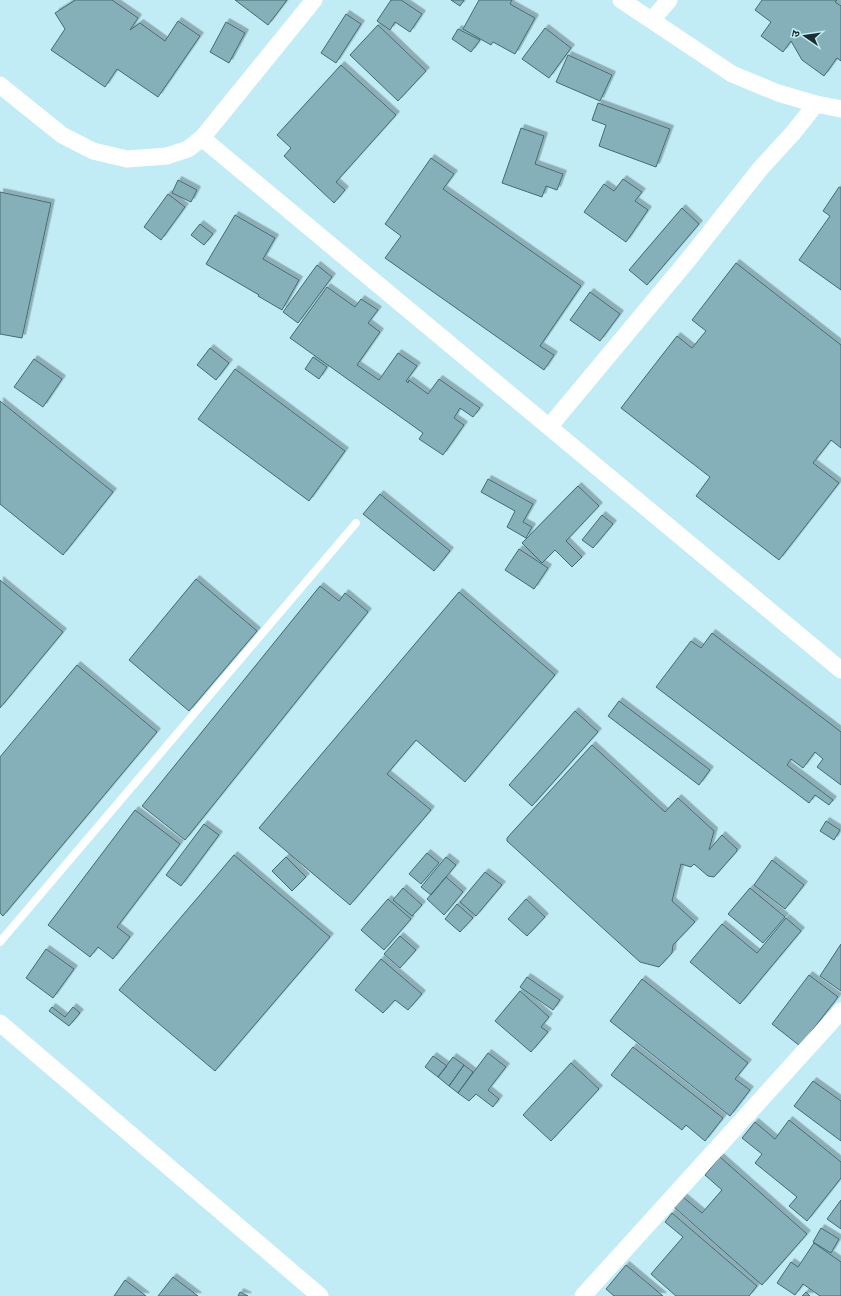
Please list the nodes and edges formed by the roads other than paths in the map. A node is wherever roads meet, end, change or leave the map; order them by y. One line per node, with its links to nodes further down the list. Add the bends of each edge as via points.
1 (314, 0): 8 (street)
2 (621, 0): 4 (street)
3 (668, 0): 4 (street)
4 (652, 20): 6 (street, via 732,74 778,93)
5 (0, 85): 8 (street, via 62,135 93,151 127,159 167,156 188,149)
6 (816, 104): 7 (street); 9 (street)
7 (841, 109)
8 (202, 138): 9 (street)
9 (549, 427): 11 (street)
10 (356, 523): 12 (lane)
11 (841, 670)
12 (0, 942)
13 (841, 1011): 16 (street)
14 (0, 1022): 15 (street)
15 (320, 1296)
16 (583, 1296)

